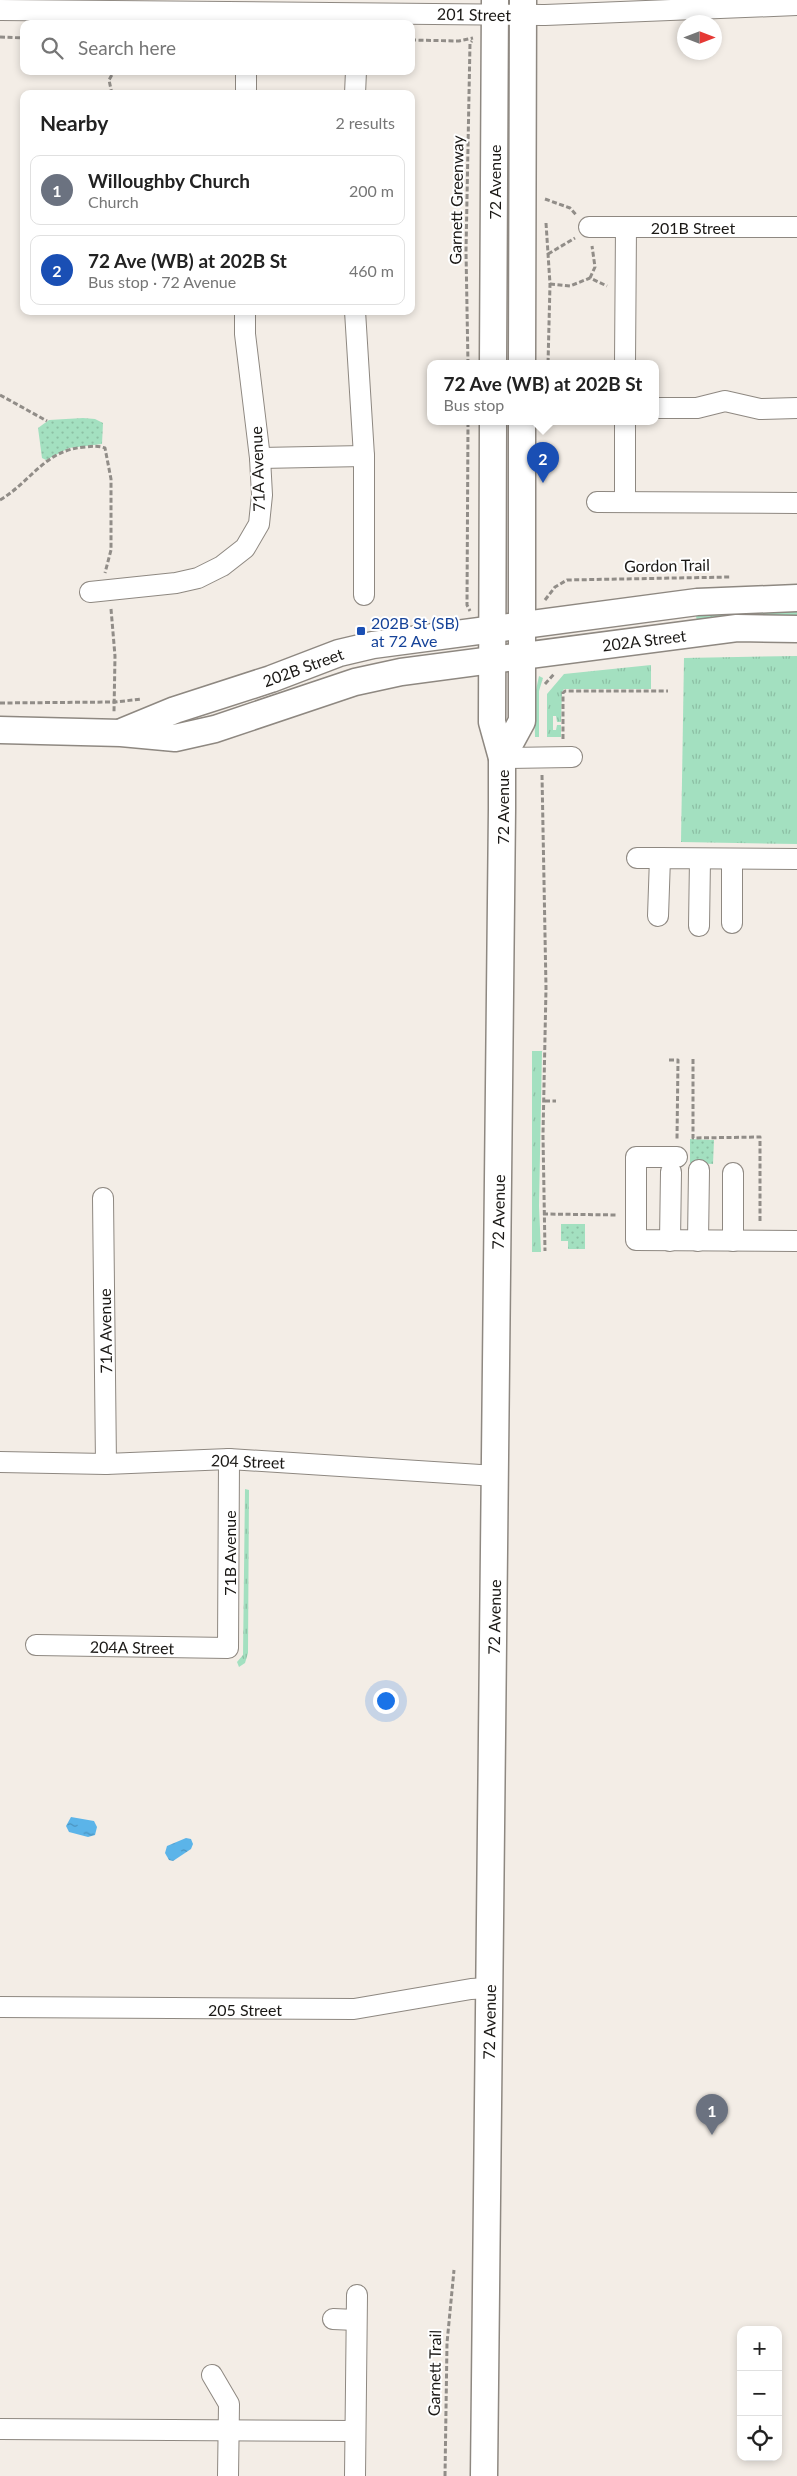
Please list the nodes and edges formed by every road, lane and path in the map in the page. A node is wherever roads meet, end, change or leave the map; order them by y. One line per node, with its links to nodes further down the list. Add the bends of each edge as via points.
1 (797, 5): 4 (street, 201 Street)
2 (4, 6): 5 (street, 201 Street)
3 (496, 7): 4 (street, 201 Street); 6 (street, 201 Street); 30 (main road, 72 Avenue)
4 (523, 7): 31 (main road, 72 Avenue)
5 (246, 18): 6 (street, 201 Street)
6 (356, 18)
7 (0, 37): 8 (path)
8 (20, 38)
9 (415, 40): 29 (path, Garnett Greenway, via 474,38 470,43 466,251)
10 (112, 75): 13 (path, via 109,80)
11 (246, 75): 14 (street)
12 (356, 75): 15 (street)
13 (111, 90)
14 (246, 90)
15 (356, 90)
16 (545, 189): 17 (path)
17 (545, 199): 18 (path); 20 (path, via 570,208)
18 (545, 206)
19 (546, 215): 23 (path)
20 (589, 227): 21 (street, 201B Street); 23 (path); 24 (path, via 596,267)
21 (626, 227): 22 (street, 201B Street); 26 (street)
22 (797, 227)
23 (548, 254): 25 (path)
24 (590, 278): 25 (path, via 570,286); 26 (path, via 609,287)
25 (550, 284): 32 (path)
26 (625, 288): 33 (street)
27 (245, 315): 43 (street, 71A Avenue)
28 (355, 315): 42 (street)
29 (468, 360)
30 (493, 360)
31 (522, 360)
32 (548, 360)
33 (625, 360)
34 (0, 395): 37 (path)
35 (659, 408): 36 (street, via 697,408 725,401 760,409)
36 (797, 408)
37 (47, 421)
38 (468, 425): 53 (path, via 467,605)
39 (492, 425): 55 (main road, 72 Avenue)
40 (522, 425): 54 (main road, 72 Avenue)
41 (625, 425): 45 (street)
42 (364, 456): 43 (street); 50 (street)
43 (260, 458): 49 (street, 71A Avenue, via 262,495 259,524 245,548 222,566 198,578)
44 (0, 500): 49 (path, via 14,492 46,460 69,448 105,448 111,478 111,550)
45 (625, 501): 46 (street); 47 (street)
46 (597, 502)
47 (797, 503)
48 (738, 577): 52 (path, Gordon Trail, via 567,580 555,587)
49 (95, 592): 63 (path, via 112,610)
50 (364, 595)
51 (797, 598): 54 (main road, 202A Street, via 697,602)
52 (545, 600)
53 (470, 613)
54 (523, 624): 55 (main road, 202A Street); 57 (main road, 72 Avenue)
55 (491, 628): 58 (main road, 72 Avenue); 63 (main road, 202B Street, via 402,639 339,654)
56 (797, 629): 57 (main road, 202A Street, via 737,628)
57 (522, 656): 58 (main road, 202A Street); 66 (main road, 72 Avenue, via 522,720)
58 (492, 660): 63 (main road, 202B Street, via 401,672 355,682 214,729 175,738); 66 (main road, 72 Avenue, via 492,722)
59 (561, 670): 60 (path, via 550,677)
60 (543, 689)
61 (668, 691): 65 (path, via 565,691)
62 (0, 730): 63 (main road, 202B Street)
63 (117, 733)
64 (542, 757): 65 (street); 66 (street); 77 (path)
65 (567, 757)
66 (502, 758): 94 (main road, 72 Avenue)
67 (637, 858): 68 (street)
68 (660, 858): 69 (street); 72 (street)
69 (700, 859): 70 (street); 74 (street)
70 (732, 859): 71 (street); 73 (street)
71 (797, 859)
72 (658, 916)
73 (732, 924)
74 (699, 926)
75 (693, 1059): 88 (path, via 693,1138 760,1137)
76 (669, 1060): 79 (path, via 678,1060)
77 (545, 1101): 78 (path); 83 (path)
78 (556, 1101)
79 (677, 1133)
80 (699, 1170): 86 (street)
81 (733, 1173): 87 (street)
82 (103, 1198): 93 (street, 71A Avenue)
83 (543, 1214): 84 (path); 90 (path)
84 (626, 1223): 85 (street, via 636,1240); 85 (street, via 636,1157 674,1165)
85 (670, 1241): 86 (street)
86 (698, 1241): 87 (street)
87 (733, 1241): 88 (street)
88 (760, 1241): 89 (street)
89 (797, 1241)
90 (545, 1251)
91 (229, 1459): 93 (street, 204 Street); 94 (street, 204 Street); 96 (street, 71B Avenue)
92 (0, 1462): 93 (street, 204 Street)
93 (106, 1464)
94 (496, 1476): 97 (main road, 72 Avenue)
95 (36, 1645): 96 (street, 204A Street)
96 (228, 1648)
97 (489, 1988): 98 (street, 205 Street, via 354,2009); 110 (main road, 72 Avenue)
98 (0, 2007)
99 (454, 2270): 109 (path, Garnett Trail, via 447,2343)
100 (357, 2295): 102 (street)
101 (333, 2319): 102 (street)
102 (356, 2320): 106 (street)
103 (212, 2375): 105 (street, via 229,2404)
104 (0, 2429): 105 (street)
105 (228, 2430): 106 (street); 107 (street)
106 (355, 2432): 108 (street)
107 (228, 2476)
108 (355, 2476)
109 (445, 2476)
110 (484, 2476)

